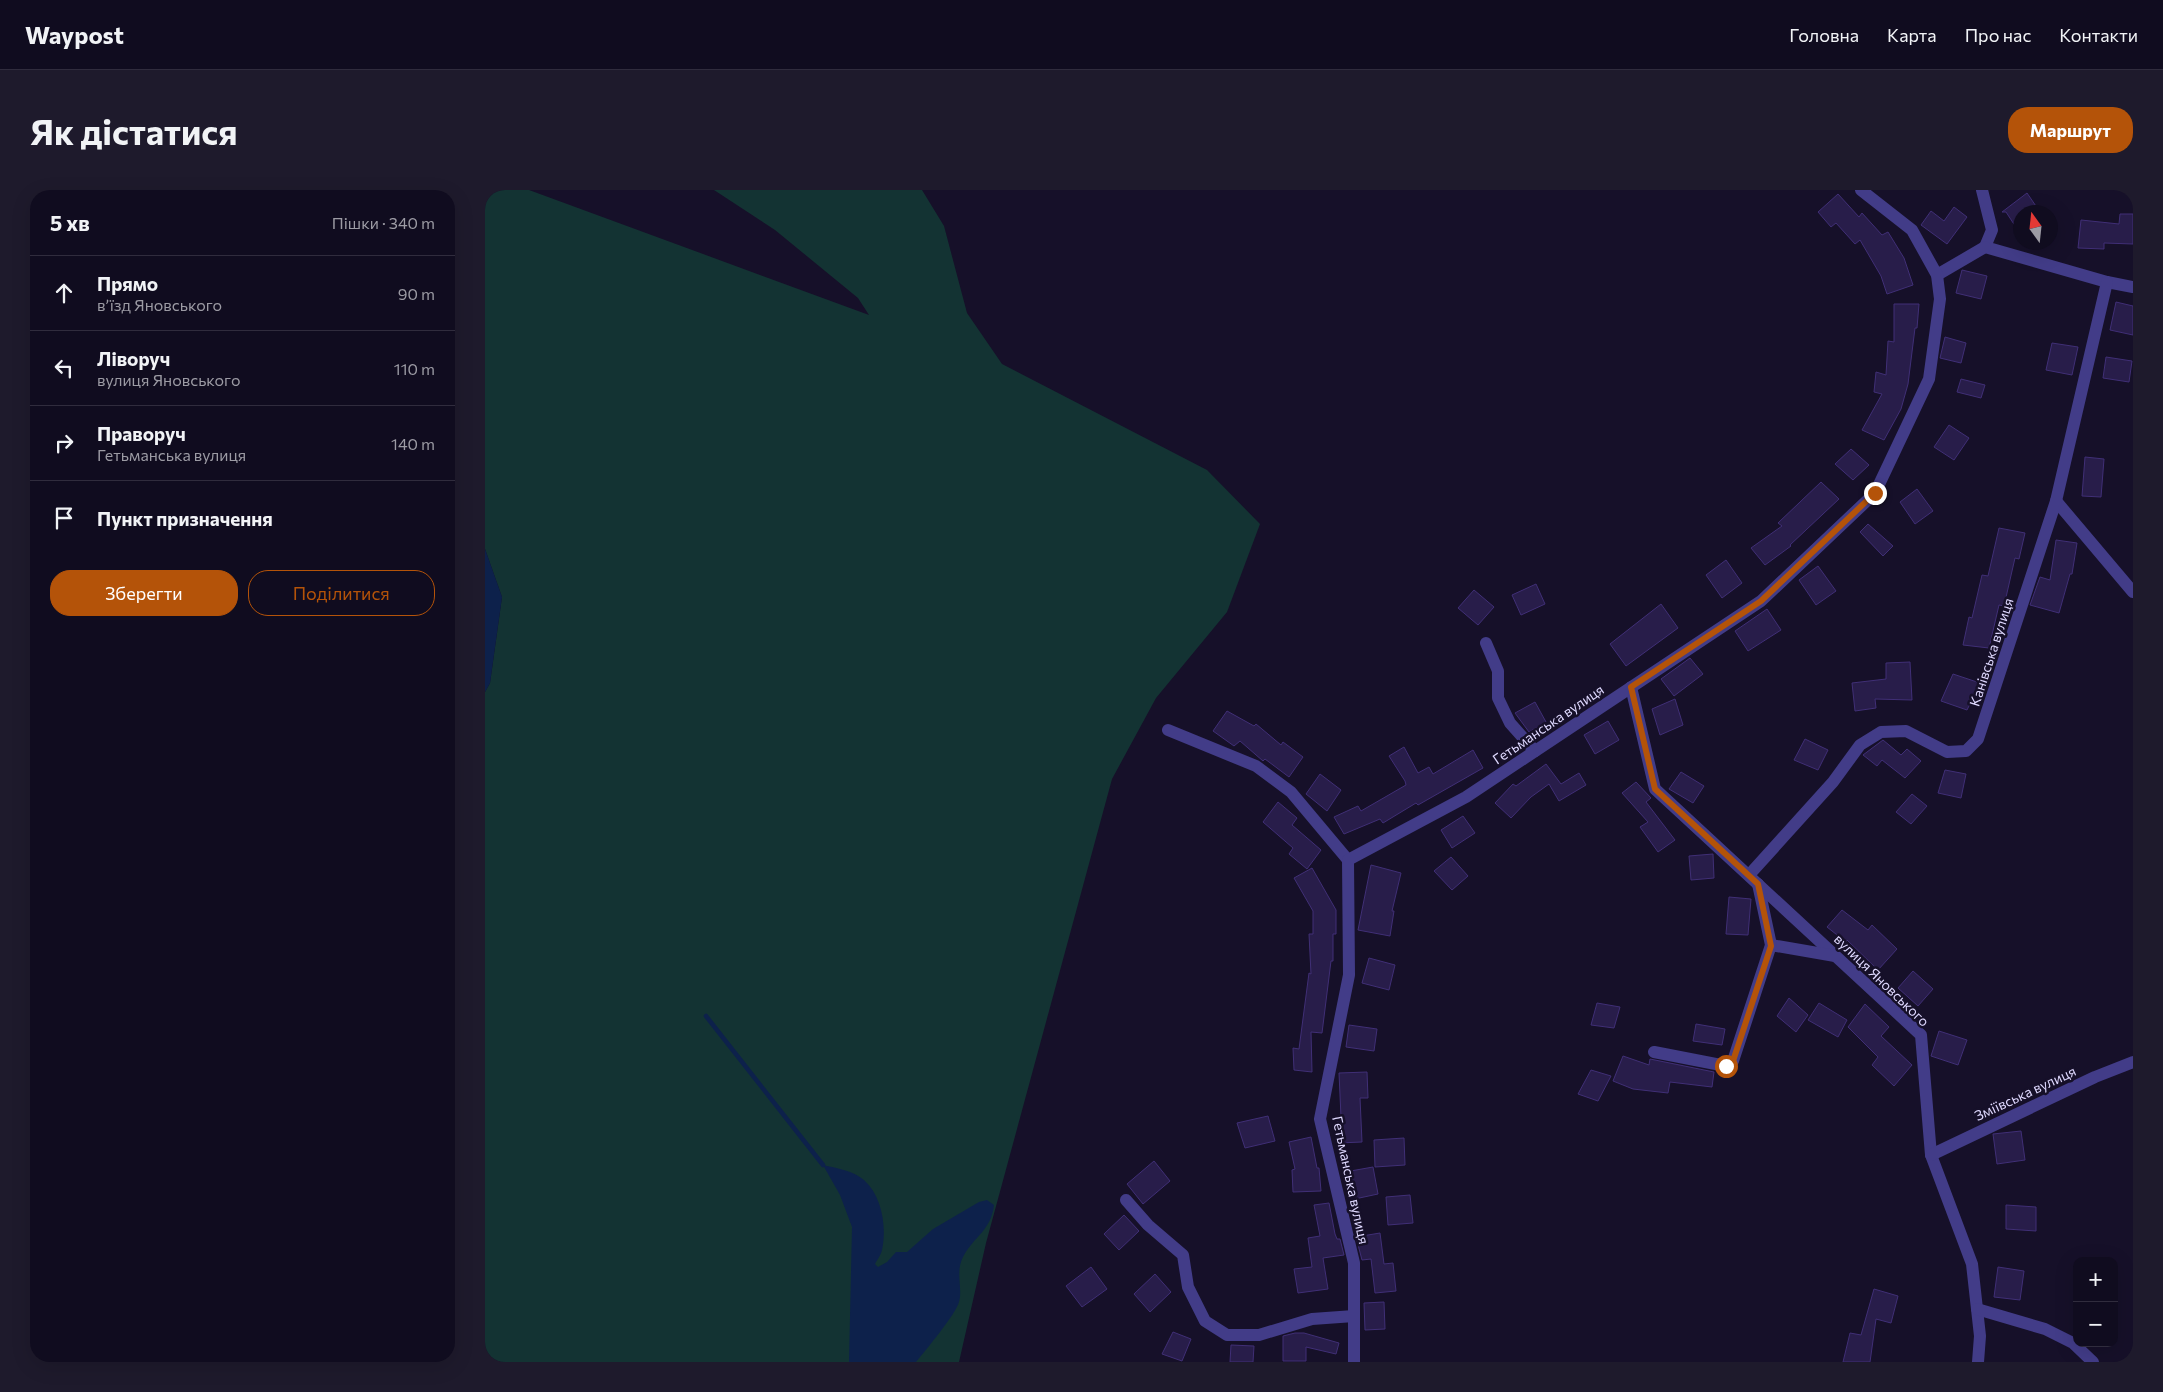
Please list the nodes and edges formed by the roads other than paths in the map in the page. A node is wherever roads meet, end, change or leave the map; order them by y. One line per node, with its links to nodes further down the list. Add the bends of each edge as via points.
1 (1861, 190): 4 (street, Гетьманська вулиця, via 1911,230)
2 (1981, 190): 3 (street, via 1992,230)
3 (1985, 247): 4 (street); 5 (street)
4 (1937, 275): 10 (street, Гетьманська вулиця, via 1940,300 1929,379 1875,493 1761,601)
5 (2107, 282): 6 (street); 7 (street, Канівська вулиця)
6 (2133, 287)
7 (2056, 501): 8 (street); 14 (street, Канівська вулиця, via 1978,739 1966,751 1947,752 1906,731 1881,732 1860,745)
8 (2133, 592)
9 (1486, 643): 12 (street, via 1498,671 1498,698 1510,723)
10 (1631, 687): 12 (street, Гетьманська вулиця); 14 (street, вулиця Яновського, via 1655,789)
11 (1168, 730): 13 (street, via 1256,766 1291,792)
12 (1535, 750): 13 (street, Гетьманська вулиця, via 1466,797)
13 (1348, 860): 22 (street, Гетьманська вулиця, via 1349,975 1320,1119 1354,1264)
14 (1753, 880): 15 (street); 16 (street, вулиця Яновського)
15 (1771, 946): 16 (street); 17 (street, via 1733,1061 1726,1066)
16 (1836, 956): 19 (street, вулиця Яновського, via 1921,1035)
17 (1654, 1052)
18 (2133, 1062): 19 (street, Зміївська вулиця)
19 (1931, 1155): 21 (street, вулиця Яновського, via 1972,1264)
20 (1126, 1200): 22 (street, via 1183,1255 1188,1287 1205,1321 1227,1335 1259,1336 1312,1319)
21 (1977, 1310): 24 (street, вулиця Яновського); 25 (street, via 2045,1329 2073,1343)
22 (1354, 1316): 23 (street, Гетьманська вулиця)
23 (1354, 1362)
24 (1978, 1362)
25 (2093, 1362)

